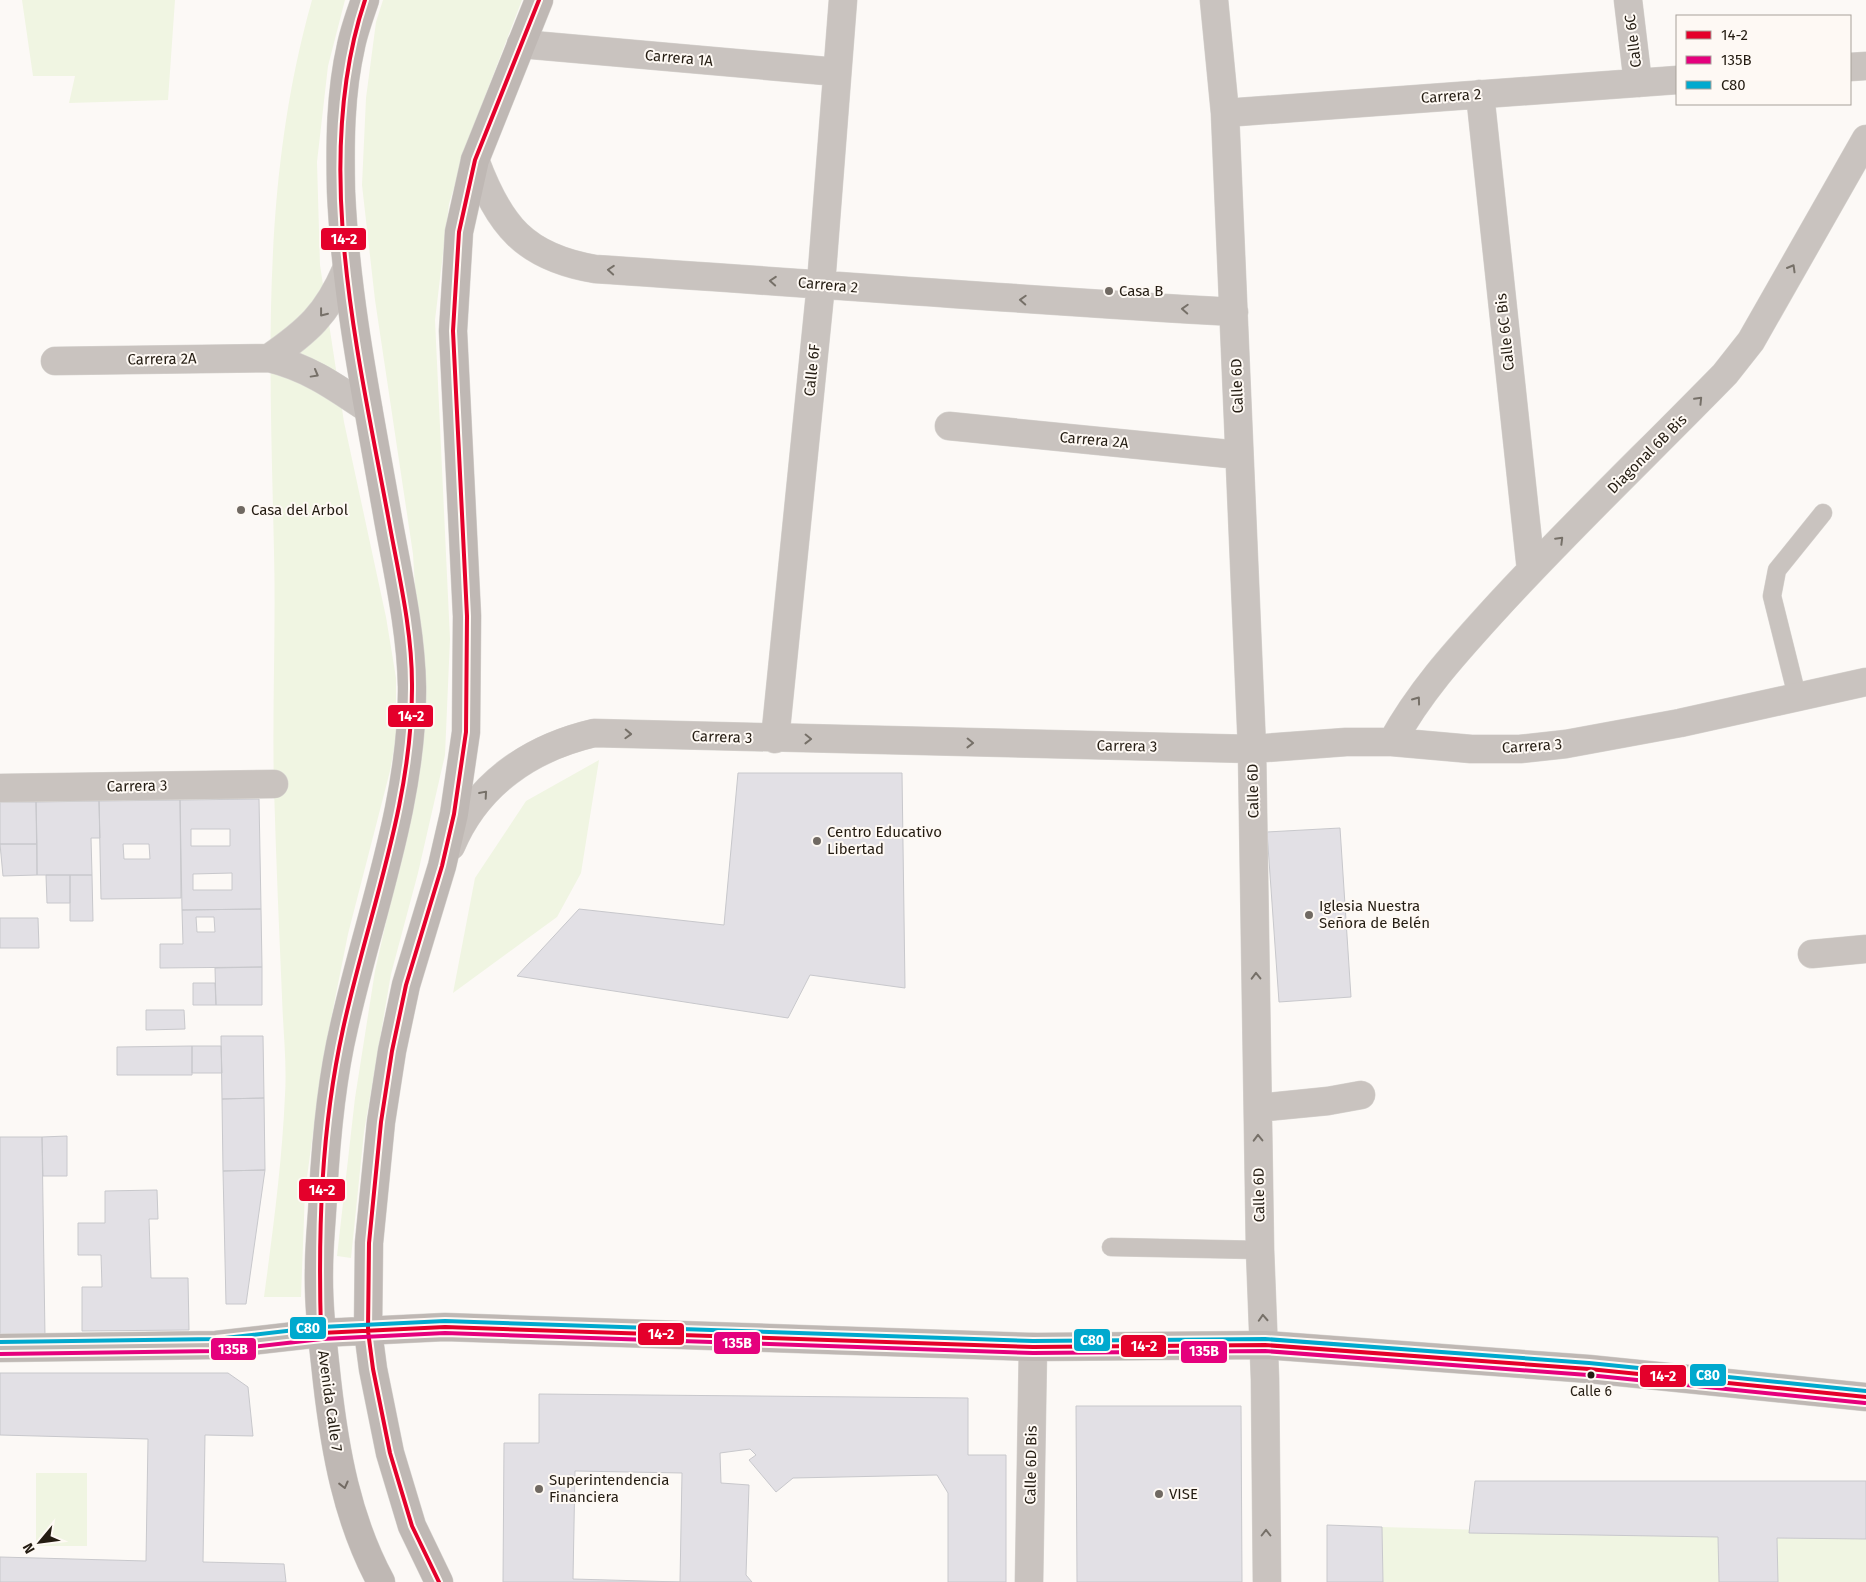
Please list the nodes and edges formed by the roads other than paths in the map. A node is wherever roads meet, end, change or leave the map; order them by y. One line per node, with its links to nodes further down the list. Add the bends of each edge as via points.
1 (365, 0): 16 (street, Avenida Calle 7, via 351,46 342,111 340,166)
2 (539, 0): 6 (street)
3 (843, 0): 9 (street, Calle 6F)
4 (1214, 0): 13 (street, Calle 6D)
5 (1628, 0): 11 (street, Calle 6C)
6 (521, 44): 9 (street, Carrera 1A); 15 (street)
7 (1866, 66): 8 (street)
8 (1851, 67)
9 (837, 72): 17 (street, Calle 6F)
10 (1676, 80): 11 (street, Carrera 2)
11 (1638, 83): 12 (street, Carrera 2)
12 (1480, 94): 13 (street, Carrera 2); 25 (street, Calle 6C Bis)
13 (1225, 113): 18 (street, Calle 6D)
14 (1866, 139): 25 (street, Diagonal 6B Bis, one-way to 14, via 1718,381 1746,347)
15 (475, 160): 17 (street, Carrera 2, one-way to 15, via 595,269 553,259 517,235 503,219 491,201); 33 (street, via 459,232 453,331 468,696 461,772)
16 (346, 270): 19 (street, one-way to 19, via 334,298 320,317); 21 (street, Avenida Calle 7)
17 (821, 284): 18 (street, Carrera 2, one-way to 17, via 953,296); 28 (street, Calle 6F)
18 (1234, 312): 23 (street, Calle 6D)
19 (269, 358): 20 (street, Carrera 2A); 21 (street, Carrera 2A, one-way to 21, via 314,373)
20 (55, 361)
21 (368, 409): 41 (street, Avenida Calle 7, via 404,611 410,655 412,712 395,825 343,1030 331,1096 319,1267)
22 (949, 426): 23 (street, Carrera 2A)
23 (1239, 455): 30 (street, Calle 6D)
24 (1823, 513): 27 (lane, via 1778,570 1772,596)
25 (1531, 570): 29 (street, Diagonal 6B Bis, one-way to 25, via 1431,680)
26 (1866, 682): 27 (street, Carrera 3)
27 (1797, 696): 29 (street, Carrera 3, via 1680,723 1566,744 1520,749)
28 (775, 739): 30 (street, Carrera 3, one-way to 30); 33 (street, Carrera 3, one-way to 28, via 456,834 485,792 524,760 554,744 594,733)
29 (1392, 742): 30 (street, Carrera 3)
30 (1252, 749): 37 (street, Calle 6D, one-way to 30)
31 (274, 784): 32 (street, Carrera 3)
32 (0, 788)
33 (442, 866): 40 (street, via 406,985 382,1113 369,1243)
34 (1866, 949): 35 (street)
35 (1812, 954)
36 (1361, 1095): 37 (street)
37 (1258, 1108): 39 (street, Calle 6D, one-way to 37)
38 (1111, 1248): 39 (lane)
39 (1260, 1250): 42 (street, Calle 6D, one-way to 39)
40 (368, 1331): 41 (street); 43 (street, via 445,1327); 47 (street, via 373,1369 400,1490 422,1551)
41 (321, 1333): 44 (street, via 216,1345); 46 (street, Avenida Calle 7, one-way to 46, via 340,1466 350,1508)
42 (1265, 1345): 43 (street); 45 (street, via 1598,1370); 49 (street, Calle 6D, one-way to 42)
43 (1033, 1347): 48 (street, Calle 6D Bis)
44 (0, 1348)
45 (1866, 1397)
46 (381, 1582)
47 (439, 1582)
48 (1029, 1582)
49 (1266, 1582)

